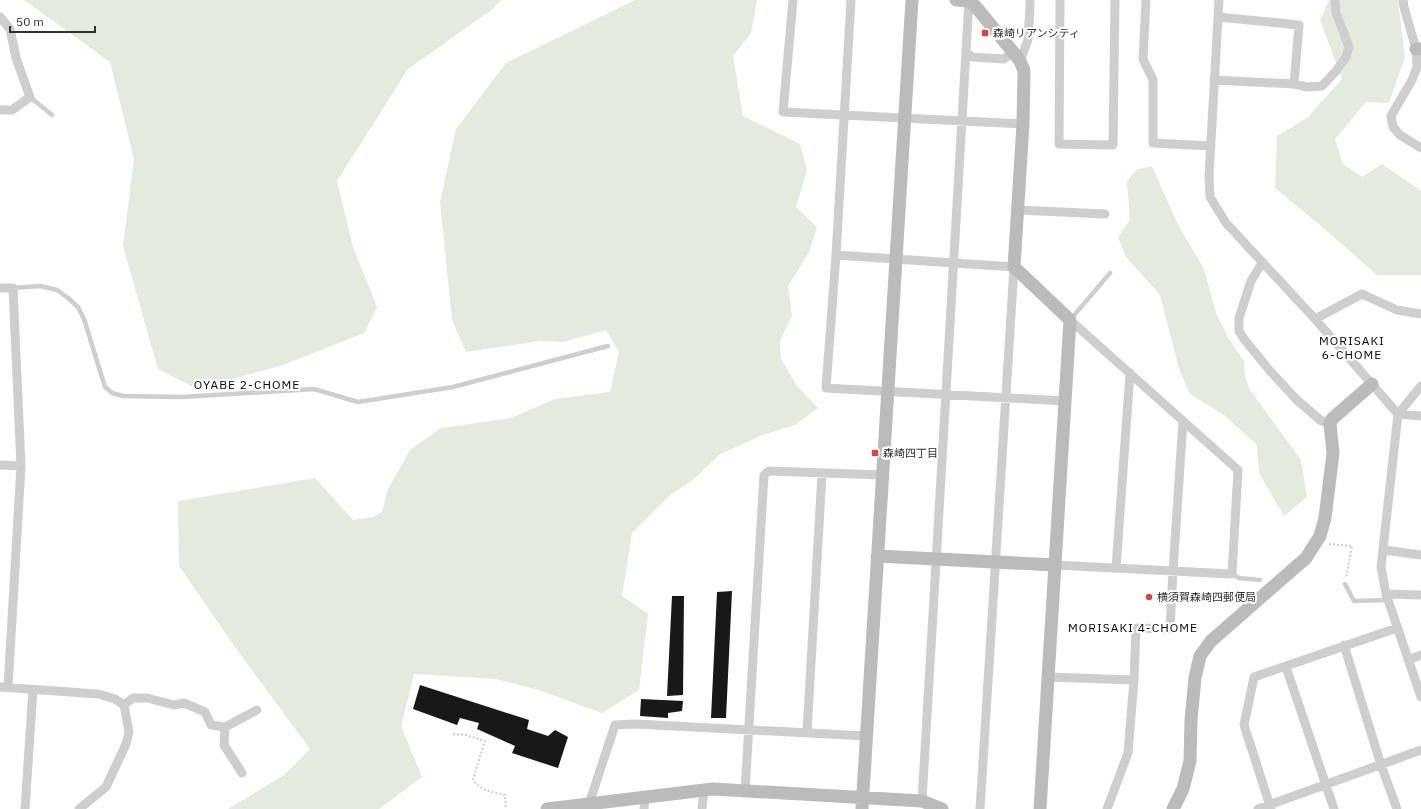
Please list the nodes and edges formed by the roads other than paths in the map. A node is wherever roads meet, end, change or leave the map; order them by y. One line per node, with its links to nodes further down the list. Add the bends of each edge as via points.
1 (793, 0): 22 (street, via 783,112)
2 (851, 0): 22 (street)
3 (912, 0): 23 (street)
4 (965, 0): 15 (street); 16 (street, via 976,7)
5 (1030, 0): 16 (street, via 1028,40)
6 (1060, 0): 7 (street, via 1059,144 1113,145)
7 (1114, 0)
8 (1146, 0): 26 (street, via 1143,59 1153,80 1153,143)
9 (1219, 0): 13 (street)
10 (1335, 0): 18 (street, via 1336,13 1349,47 1346,57 1322,86 1306,87)
11 (1403, 0): 14 (street)
12 (0, 17): 19 (street, via 10,29 16,58)
13 (1218, 17): 17 (street); 18 (street, via 1299,25)
14 (1418, 49): 27 (street, via 1417,67 1412,80 1391,116 1393,127 1400,135)
15 (966, 53): 16 (street, via 973,57); 24 (street)
16 (1017, 56): 25 (street, via 1024,70)
17 (1214, 80): 18 (street); 26 (street)
18 (1294, 84)
19 (30, 97): 20 (street, via 12,110); 21 (lane)
20 (0, 110)
21 (52, 115)
22 (844, 115): 23 (street); 30 (street)
23 (905, 118): 24 (street); 31 (street)
24 (962, 121): 25 (street); 32 (street)
25 (1023, 124): 28 (street)
26 (1211, 146): 33 (street, via 1210,197 1226,223)
27 (1421, 148)
28 (1018, 210): 29 (street); 34 (street)
29 (1105, 214)
30 (836, 255): 31 (street); 45 (street, via 826,388)
31 (896, 259): 32 (street); 45 (street)
32 (954, 263): 34 (street); 46 (street)
33 (1262, 263): 39 (street); 52 (street, via 1251,281 1239,318 1239,331 1296,399 1320,420)
34 (1014, 267): 40 (street); 47 (street)
35 (1110, 273): 40 (lane)
36 (0, 288): 37 (street)
37 (13, 288): 41 (lane, via 40,286 57,290 78,307 105,387 112,394 123,396 182,398 314,390 358,402 453,387); 54 (street)
38 (1421, 314): 39 (street, via 1397,310 1362,294)
39 (1315, 318): 43 (street)
40 (1070, 320): 42 (street); 48 (street)
41 (608, 346)
42 (1130, 373): 51 (street); 63 (street)
43 (1372, 384): 49 (street); 52 (street, via 1332,419)
44 (1421, 386): 49 (street)
45 (887, 392): 46 (street); 56 (street)
46 (946, 395): 47 (street); 60 (street)
47 (1006, 398): 48 (street); 61 (street)
48 (1065, 401): 62 (street)
49 (1398, 414): 50 (street); 57 (street)
50 (1421, 416)
51 (1183, 421): 64 (street); 65 (street, via 1238,470)
52 (1330, 424): 105 (street, via 1333,453 1325,518 1320,536 1306,558 1211,641 1200,656 1195,678 1190,761 1183,788)
53 (0, 465): 54 (street)
54 (21, 466): 77 (street)
55 (822, 474): 56 (street); 83 (street, via 769,471 764,476); 84 (street)
56 (882, 476): 59 (street)
57 (1384, 550): 58 (street); 69 (street, via 1381,567)
58 (1421, 555)
59 (877, 556): 60 (street); 85 (street)
60 (936, 559): 61 (street); 92 (street)
61 (996, 563): 62 (street); 102 (street)
62 (1055, 566): 63 (street); 75 (street)
63 (1116, 568): 64 (street)
64 (1173, 571): 65 (street); 76 (street, via 1170,629 1136,628)
65 (1232, 574): 66 (lane, via 1239,578)
66 (1260, 580)
67 (1344, 584): 69 (lane, via 1354,601)
68 (1421, 595): 69 (street)
69 (1387, 597): 70 (street)
70 (1397, 628): 71 (street); 73 (street)
71 (1344, 645): 74 (street); 87 (street)
72 (1421, 655): 73 (street)
73 (1408, 660): 79 (street)
74 (1286, 667): 89 (street); 96 (street, via 1254,677 1244,725)
75 (1048, 677): 76 (street); 103 (street)
76 (1134, 680): 104 (street, via 1128,753)
77 (4, 687): 78 (street)
78 (33, 689): 80 (street, via 98,694 115,699); 97 (street)
79 (1421, 697)
80 (124, 705): 82 (street, via 133,698 147,698 174,705 184,703 206,712 212,725); 98 (street, via 130,732 126,744 106,787)
81 (257, 710): 82 (street)
82 (224, 727): 88 (street, via 224,745)
83 (748, 729): 84 (street); 91 (street); 95 (street, via 615,725)
84 (807, 732): 85 (street)
85 (866, 736): 94 (street)
86 (1421, 750): 87 (street)
87 (1381, 765): 89 (street); 108 (street)
88 (242, 773)
89 (1326, 785): 96 (street); 107 (street)
90 (704, 790): 91 (street); 93 (street); 100 (street)
91 (745, 791): 94 (street)
92 (922, 802): 94 (street); 101 (street)
93 (645, 803): 95 (street)
94 (862, 803)
95 (589, 806): 99 (street)
96 (1270, 807): 106 (street)
97 (26, 809)
98 (79, 809)
99 (547, 809)
100 (702, 809)
101 (942, 809)
102 (980, 809)
103 (1040, 809)
104 (1107, 809)
105 (1173, 809)
106 (1258, 809)
107 (1334, 809)
108 (1396, 809)

